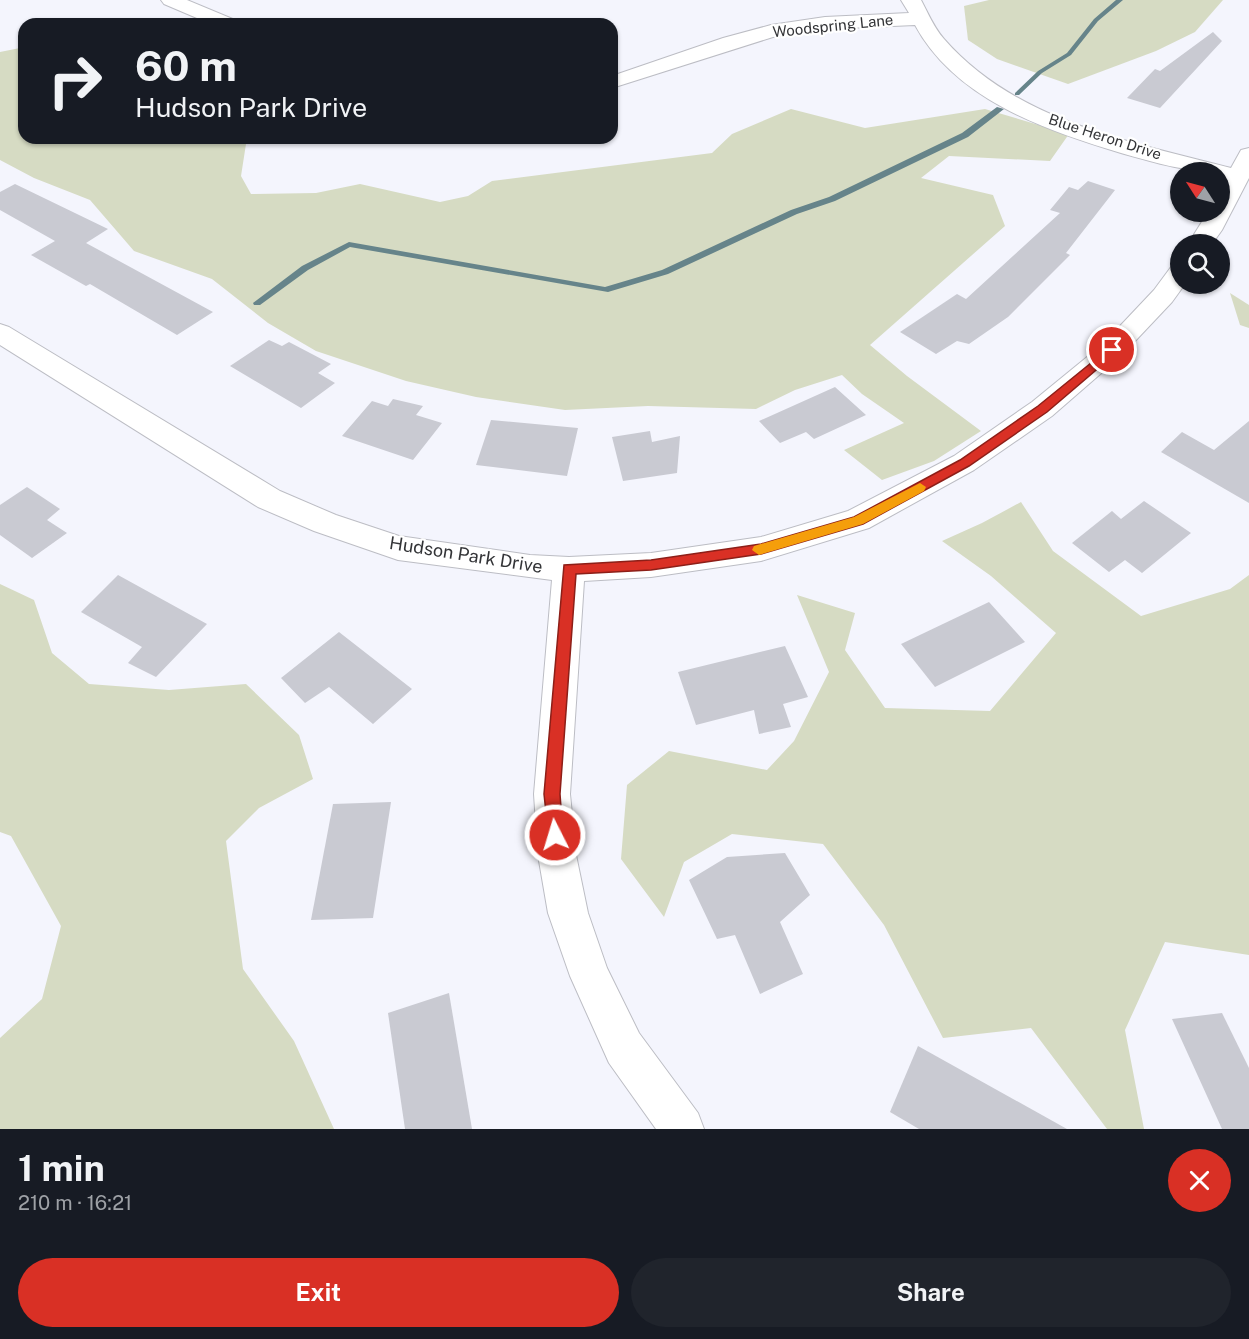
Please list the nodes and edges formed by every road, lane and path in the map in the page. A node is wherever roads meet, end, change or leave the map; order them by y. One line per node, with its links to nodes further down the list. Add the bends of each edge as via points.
1 (171, 0): 3 (street)
2 (914, 10): 4 (street, Woodspring Lane, via 773,31 714,46); 6 (street, Blue Heron Drive, via 939,48 958,68 1020,108 1095,137)
3 (214, 18)
4 (618, 80)
5 (1249, 155): 6 (street)
6 (1238, 177): 7 (street)
7 (1207, 234)
8 (1170, 286): 10 (street, Hudson Park Drive, via 1112,350 1042,409 964,463 858,520 761,549 651,565)
9 (0, 333): 10 (street, Hudson Park Drive, via 269,499 316,519 398,548)
10 (569, 569): 11 (street, via 552,794 557,855 568,913 590,976 624,1048)
11 (682, 1129)

